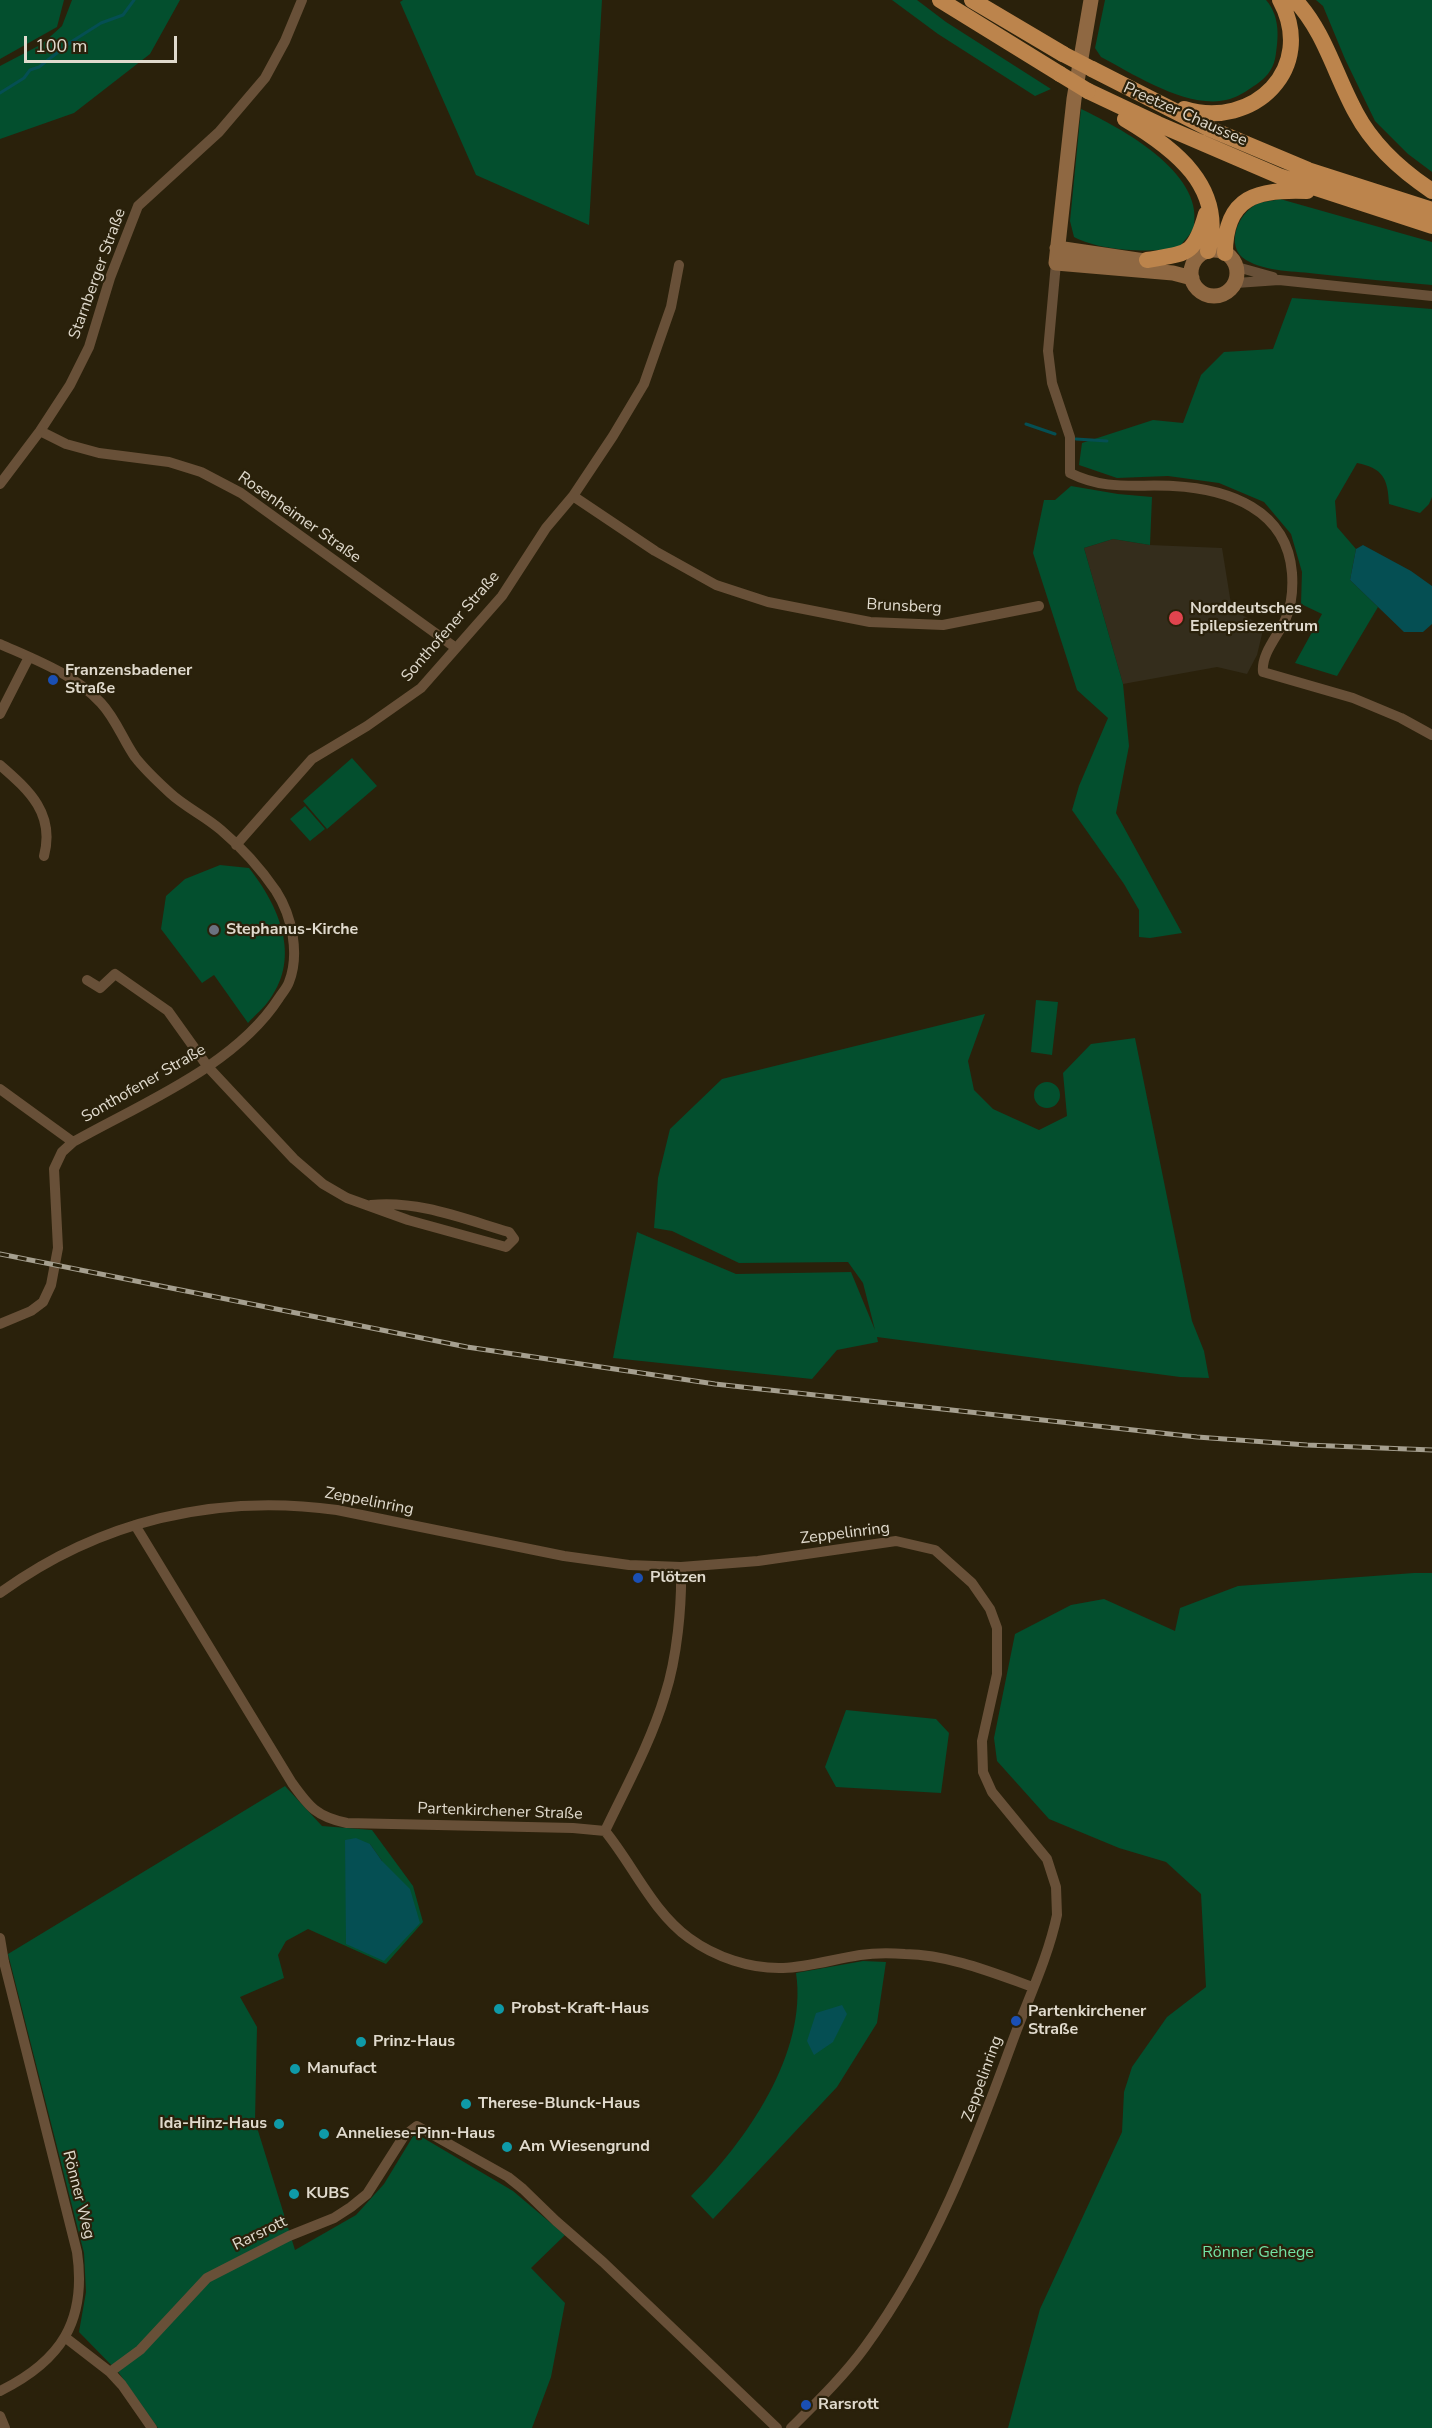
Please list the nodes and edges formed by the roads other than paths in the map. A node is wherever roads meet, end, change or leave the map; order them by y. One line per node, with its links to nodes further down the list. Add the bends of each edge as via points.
1 (302, 0): 24 (street, Starnberger Straße, via 265,78 219,132 138,206 88,347 70,386)
2 (940, 0): 8 (highway, Preetzer Chaussee, bridge)
3 (972, 0): 7 (highway, Preetzer Chaussee, bridge)
4 (1091, 0): 15 (main road, via 1071,122)
5 (1280, 0): 7 (highway, via 1291,32 1288,61 1275,84 1255,103 1206,113 1186,110)
6 (1295, 0): 9 (highway, via 1324,42 1348,97 1368,130 1393,160)
7 (1132, 89): 12 (highway, Preetzer Chaussee, via 1208,128 1298,165)
8 (1088, 91): 10 (highway, Preetzer Chaussee, via 1232,157); 11 (highway, via 1097,102 1172,150 1197,178)
9 (1432, 191)
10 (1324, 192): 13 (highway, Preetzer Chaussee); 14 (highway, via 1272,191 1252,196 1236,210)
11 (1208, 207): 14 (highway); 16 (highway, via 1202,232 1189,249)
12 (1432, 210)
13 (1432, 226)
14 (1217, 252): 17 (main road, via 1200,255); 19 (main road, via 1231,257)
15 (1057, 255): 16 (main road); 20 (main road); 33 (street, via 1048,351 1052,383 1070,437 1070,473 1119,487 1190,487 1256,508 1282,537 1292,572 1289,610 1264,661 1263,672 1361,701)
16 (1147, 260): 17 (main road)
17 (1194, 262): 20 (main road)
18 (680, 265): 26 (street, Sonthofener Straße, via 644,384)
19 (1237, 267): 21 (street); 22 (main road)
20 (1192, 278): 22 (main road, via 1199,291 1213,297 1228,292)
21 (1279, 280): 22 (street); 23 (street)
22 (1236, 283)
23 (1432, 296)
24 (40, 431): 25 (street, Starnberger Straße); 29 (street, Rosenheimer Straße, via 66,444 99,453 170,462 201,472 241,493)
25 (0, 484)
26 (573, 496): 27 (street, Brunsberg, via 655,551 716,585 768,602 870,622 943,625); 29 (street, Sonthofener Straße, via 546,528 502,596)
27 (1039, 606)
28 (0, 644): 30 (street)
29 (456, 648): 35 (street, Sonthofener Straße, via 421,688 312,759)
30 (29, 657): 31 (street); 35 (street, via 63,673 92,694 156,779)
31 (3, 700): 32 (street)
32 (0, 714)
33 (1432, 735)
34 (0, 765): 36 (street, via 26,788 48,827)
35 (236, 845): 38 (street, Sonthofener Straße, via 277,893 288,917 294,961 289,983 270,1012)
36 (44, 856)
37 (87, 980): 38 (street, via 100,988 116,974 168,1011)
38 (208, 1067): 40 (street, Sonthofener Straße); 41 (street, via 294,1159 331,1189)
39 (0, 1089): 40 (street)
40 (73, 1142): 42 (street, Sonthofener Straße, via 62,1152 54,1169 58,1248 51,1285 43,1302)
41 (370, 1205): 41 (street, via 408,1220 506,1247 514,1239 509,1232 413,1205)
42 (0, 1324)
43 (135, 1526): 44 (street, Zeppelinring, via 208,1508 258,1504 312,1506 564,1556); 45 (street, Zeppelinring, via 54,1558); 46 (street, Partenkirchener Straße, via 292,1783 318,1814 347,1822)
44 (681, 1567): 46 (street, via 676,1643 665,1695); 48 (street, Zeppelinring, via 758,1561 896,1541 935,1550 972,1582 990,1609 999,1646 997,1674 980,1751 983,1772 992,1792 1047,1859 1056,1887 1054,1927)
45 (0, 1593)
46 (605, 1831): 48 (street, Partenkirchener Straße, via 670,1920 688,1938 736,1961 782,1968 862,1955 908,1954 969,1964)
47 (0, 1938): 49 (street, Rönner Weg, via 77,2252 79,2289)
48 (1033, 1987): 56 (street, Zeppelinring, via 960,2181 930,2242 866,2347)
49 (66, 2338): 50 (street); 51 (street, via 29,2375)
50 (110, 2372): 54 (street); 55 (street, Rarsrott, via 140,2349 207,2278 351,2207 367,2193 404,2136 417,2127 523,2189)
51 (0, 2391)
52 (0, 2416): 53 (street)
53 (5, 2428)
54 (152, 2428)
55 (777, 2428)
56 (791, 2428)

